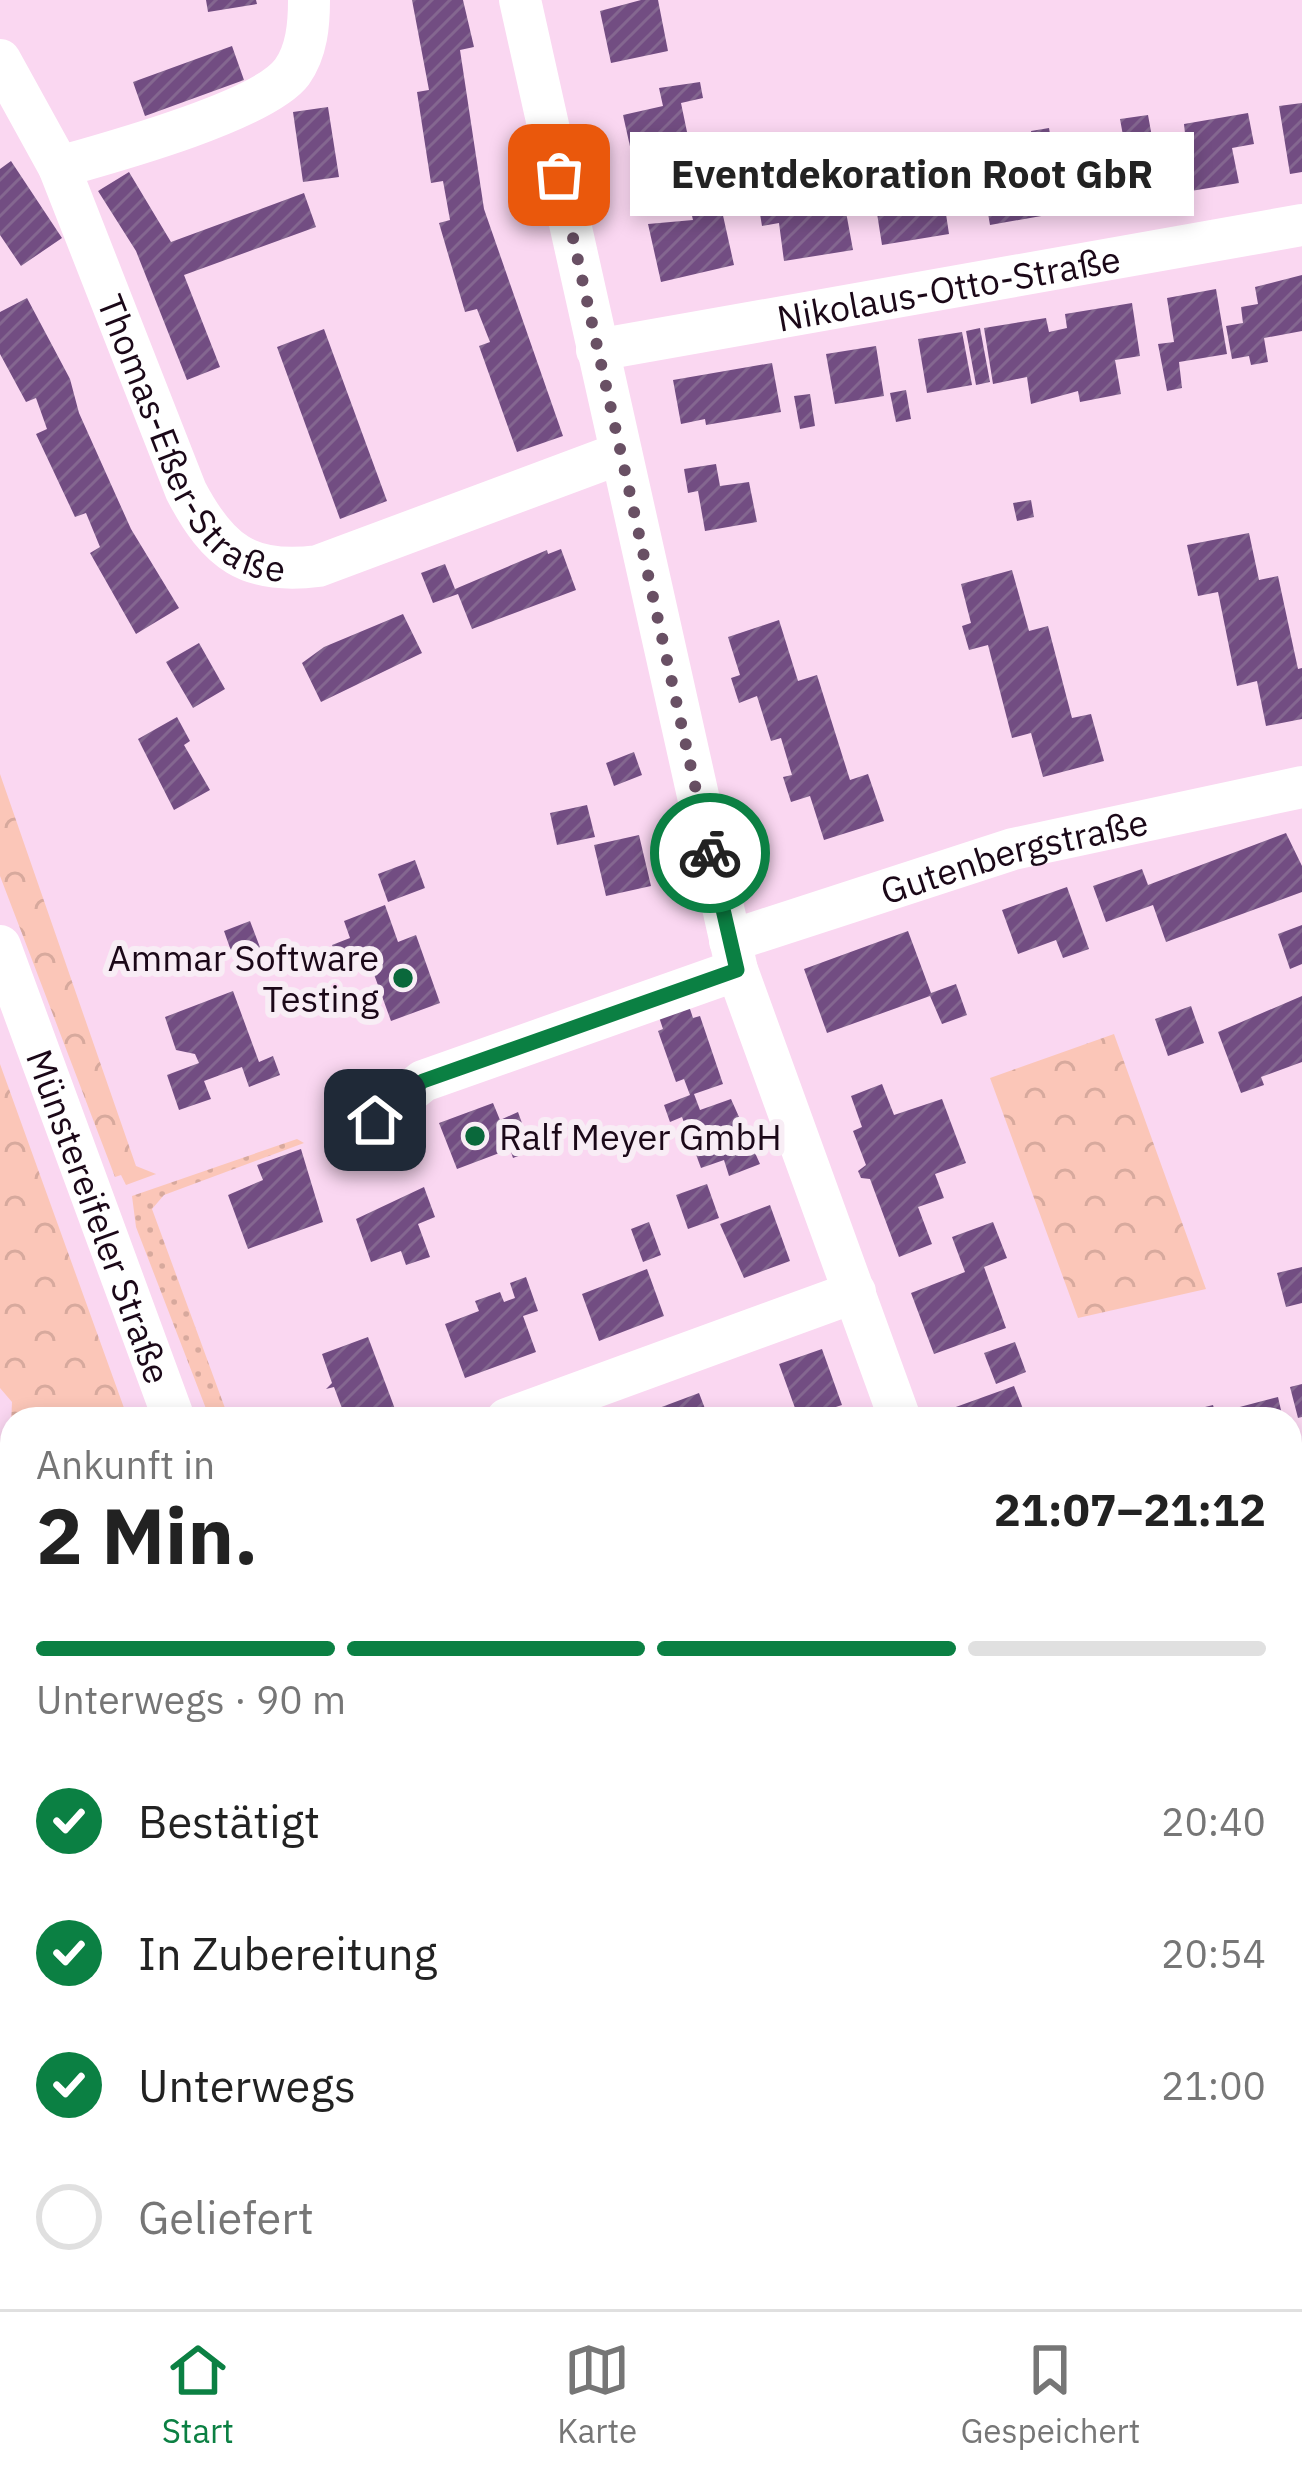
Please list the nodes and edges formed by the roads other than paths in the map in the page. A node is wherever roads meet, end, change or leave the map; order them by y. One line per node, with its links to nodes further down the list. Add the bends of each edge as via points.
1 (310, 0): 4 (street, via 301,54 275,88)
2 (520, 0): 6 (street)
3 (0, 60): 4 (street, Thomas-Eßer-Straße)
4 (59, 167): 7 (street, Thomas-Eßer-Straße, via 185,491 239,557 285,570 318,566)
5 (1302, 225): 6 (street, Nikolaus-Otto-Straße)
6 (597, 350): 7 (street)
7 (621, 453): 10 (street)
8 (1302, 788): 10 (street, Gutenbergstraße, via 1013,849)
9 (0, 946): 13 (street, Münstereifeler Straße)
10 (734, 956): 11 (street, Gutenbergstraße, via 423,1081); 12 (street)
11 (375, 1120)
12 (855, 1292): 14 (street); 15 (street)
13 (170, 1407)
14 (540, 1407)
15 (896, 1407)

